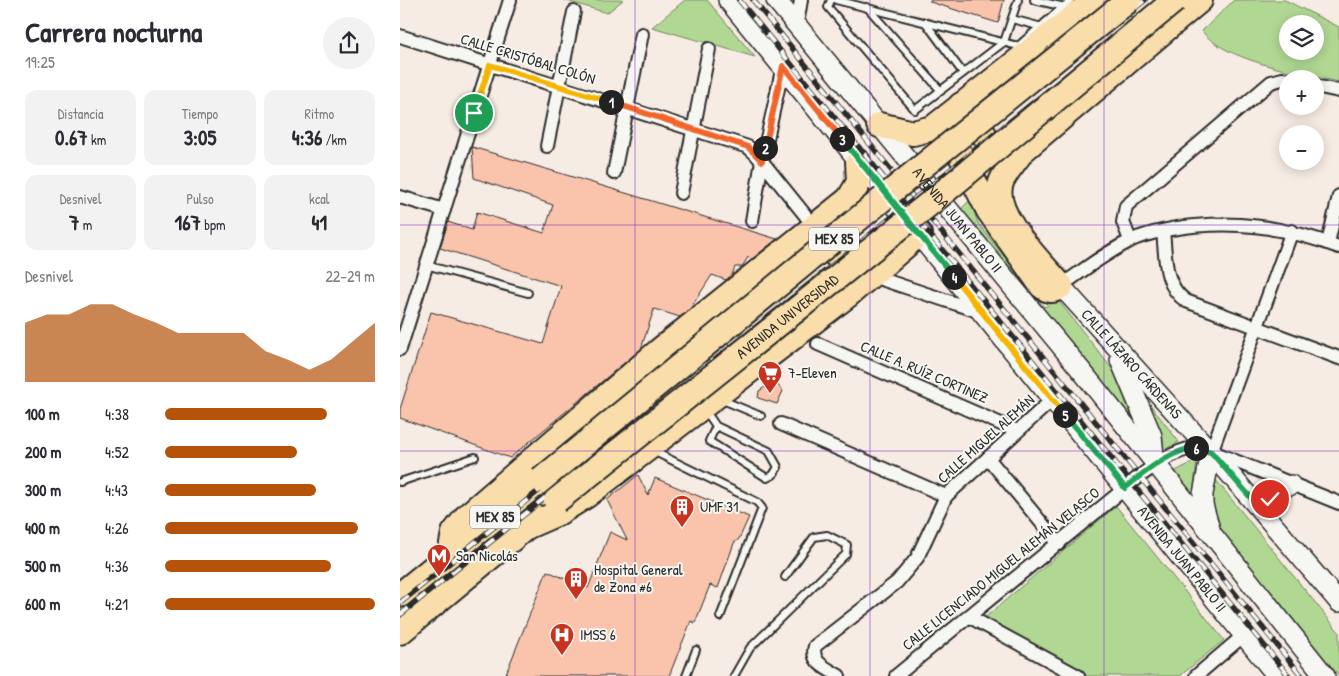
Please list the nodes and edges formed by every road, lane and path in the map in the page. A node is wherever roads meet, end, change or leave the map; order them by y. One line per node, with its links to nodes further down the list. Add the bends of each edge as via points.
1 (510, 0): 24 (street)
2 (728, 0): 25 (street, AVENIDA JUAN PABLO II)
3 (776, 0): 17 (street, AVENIDA JUAN PABLO II)
4 (801, 0): 17 (street)
5 (831, 0): 31 (lane, via 828,6 916,110)
6 (836, 0): 13 (lane)
7 (1018, 0): 15 (lane)
8 (1034, 0): 12 (lane)
9 (1129, 0): 84 (highway, AVENIDA UNIVERSIDAD / MEX 85, bridge)
10 (1175, 0): 81 (highway, AVENIDA UNIVERSIDAD / MEX 85, bridge, via 939,196)
11 (1200, 0): 38 (highway)
12 (1078, 4): 18 (highway)
13 (866, 6): 16 (lane); 31 (lane)
14 (574, 12): 28 (street)
15 (1012, 19): 18 (lane); 21 (lane)
16 (924, 22): 21 (lane); 26 (lane)
17 (797, 24): 35 (street, AVENIDA JUAN PABLO II)
18 (1048, 28): 22 (highway)
19 (642, 34): 34 (street)
20 (400, 36): 24 (street, CALLE CRISTÓBAL COLÓN)
21 (1004, 42): 22 (lane); 26 (lane)
22 (1024, 48): 29 (highway)
23 (709, 49): 36 (street)
24 (490, 65): 28 (street, CALLE CRISTÓBAL COLÓN); 45 (street)
25 (783, 66): 39 (street); 40 (street, AVENIDA JUAN PABLO II)
26 (963, 73): 31 (lane)
27 (1279, 80): 51 (street, via 1271,82 1126,206 1123,222)
28 (559, 86): 34 (street, CALLE CRISTÓBAL COLÓN); 37 (street)
29 (982, 88): 33 (highway); 38 (highway, via 977,100 980,130 992,144 1003,150)
30 (1324, 88): 32 (street)
31 (941, 91)
32 (1339, 91)
33 (961, 105): 35 (highway, via 933,128 923,132 904,133); 56 (highway, via 954,120 955,142 989,211 1042,286 1051,291)
34 (627, 107): 36 (street, CALLE CRISTÓBAL COLÓN); 41 (street)
35 (879, 125): 74 (street, AVENIDA JUAN PABLO II, via 1086,375)
36 (693, 130): 39 (street, CALLE CRISTÓBAL COLÓN, via 748,147); 42 (street)
37 (547, 146)
38 (1022, 151): 56 (highway, via 1002,180 999,193 1002,208 1010,223)
39 (762, 161): 46 (street); 47 (street, CALLE CRISTÓBAL COLÓN)
40 (858, 162): 47 (highway, via 859,182 854,194); 50 (street, AVENIDA JUAN PABLO II)
41 (614, 173)
42 (681, 193)
43 (1339, 196): 53 (street)
44 (400, 197): 45 (street)
45 (444, 210): 54 (street)
46 (752, 221)
47 (814, 226): 52 (highway)
48 (1163, 231): 49 (street, via 1231,223); 51 (street); 60 (street, via 1174,292 1186,301)
49 (1292, 231): 53 (street); 60 (street)
50 (919, 234): 55 (highway); 59 (street, AVENIDA JUAN PABLO II)
51 (1130, 240): 56 (street)
52 (794, 242): 58 (highway, via 824,245 836,254 847,273); 84 (highway, via 467,516 454,534)
53 (1334, 245)
54 (426, 265): 57 (lane); 63 (street)
55 (872, 276): 58 (highway); 59 (street)
56 (1062, 286): 62 (street, CALLE LÁZARO CÁRDENAS)
57 (528, 293)
58 (848, 295): 66 (highway)
59 (983, 312): 65 (street, AVENIDA JUAN PABLO II)
60 (1258, 327): 64 (street); 71 (street)
61 (818, 344): 69 (street, CALLE A. RUÍZ CORTINEZ)
62 (1114, 346): 71 (street, CALLE LÁZARO CÁRDENAS); 74 (street, via 1152,436)
63 (400, 349)
64 (1339, 358)
65 (1052, 400): 69 (street, CALLE MIGUEL ALEMÁN); 77 (street, AVENIDA JUAN PABLO II)
66 (712, 410): 66 (lane, via 709,441 751,470 767,478 774,475 778,467 769,451); 67 (lane); 70 (highway)
67 (761, 416)
68 (781, 424): 78 (street)
69 (1017, 431): 73 (street, CALLE MIGUEL ALEMÁN)
70 (648, 449): 81 (highway, via 573,504); 88 (lane, via 757,502 762,508)
71 (1211, 452): 74 (street, CALLE LICENCIADO MIGUEL ALEMÁN VELASCO, via 1192,448); 76 (street, CALLE LICENCIADO MIGUEL ALEMÁN VELASCO); 80 (street, CALLE LÁZARO CÁRDENAS); 82 (street, via 1203,494)
72 (475, 457): 75 (lane)
73 (988, 458): 78 (street, CALLE MIGUEL ALEMÁN); 83 (street)
74 (1155, 465): 77 (street, CALLE LICENCIADO MIGUEL ALEMÁN VELASCO); 82 (street, AVENIDA JUAN PABLO II)
75 (400, 482)
76 (1291, 485): 79 (street, CALLE LICENCIADO MIGUEL ALEMÁN VELASCO); 80 (street, via 1274,494)
77 (1125, 488): 83 (street, CALLE LICENCIADO MIGUEL ALEMÁN VELASCO); 91 (street, AVENIDA JUAN PABLO II)
78 (946, 496): 96 (street, CALLE MIGUEL ALEMÁN, via 924,546 906,572 815,646 816,662)
79 (1339, 503)
80 (1266, 515): 87 (street, CALLE LÁZARO CÁRDENAS)
81 (526, 527): 90 (highway, AVENIDA UNIVERSIDAD / MEX 85)
82 (1211, 534): 100 (street, AVENIDA JUAN PABLO II)
83 (1059, 544): 89 (street, CALLE LICENCIADO MIGUEL ALEMÁN VELASCO)
84 (450, 554): 86 (highway, AVENIDA UNIVERSIDAD / MEX 85)
85 (785, 577): 95 (lane, via 814,537 827,535 847,545 846,554 750,648)
86 (400, 595)
87 (1339, 602)
88 (720, 617)
89 (970, 617): 93 (street, CALLE LICENCIADO MIGUEL ALEMÁN VELASCO); 97 (street)
90 (400, 632)
91 (1244, 635): 98 (street); 99 (street, AVENIDA JUAN PABLO II)
92 (696, 650): 94 (lane)
93 (904, 674)
94 (686, 676)
95 (734, 676)
96 (839, 676)
97 (1078, 676)
98 (1196, 676)
99 (1277, 676)
100 (1325, 676)

